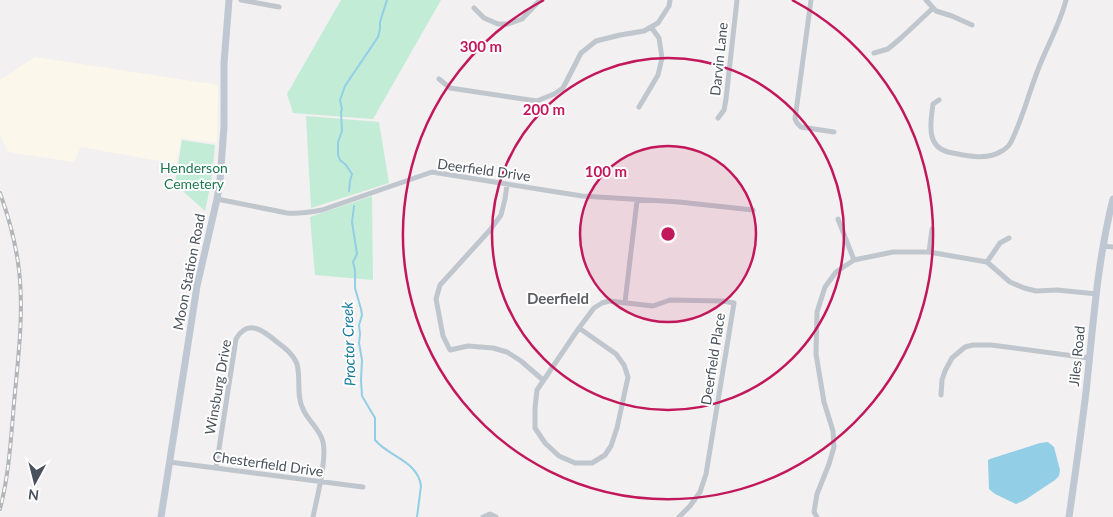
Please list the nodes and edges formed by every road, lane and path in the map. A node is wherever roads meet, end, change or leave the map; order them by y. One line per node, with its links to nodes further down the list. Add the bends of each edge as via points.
1 (229, 0): 21 (street, Moon Station Road, via 222,161)
2 (241, 0): 9 (street)
3 (540, 0): 10 (street, via 522,19 508,24 484,18)
4 (670, 0): 13 (street, via 658,23)
5 (737, 0): 18 (street, Darvin Lane, via 726,99)
6 (810, 0): 19 (street, via 795,119 801,127)
7 (926, 0): 11 (street)
8 (1066, 0): 16 (street, via 1010,145 988,157 942,150 931,136 933,104)
9 (278, 7)
10 (474, 8)
11 (933, 8): 12 (street); 14 (street, via 888,49)
12 (972, 25)
13 (650, 27): 15 (street, via 596,41 581,53 563,88 537,101 450,88); 17 (street, via 659,38 662,58 658,74)
14 (874, 53)
15 (439, 79)
16 (939, 100)
17 (639, 106)
18 (718, 118)
19 (834, 132)
20 (506, 184): 21 (street, Deerfield Drive, via 432,172 322,210 294,213); 23 (street, Deerfield Drive, via 582,196); 37 (street, via 501,215 440,285 436,298 442,336 450,350 468,346 507,352)
21 (217, 199): 39 (street, Moon Station Road, via 197,286)
22 (1113, 199): 28 (street, Jiles Road)
23 (637, 200): 24 (street, Deerfield Drive); 34 (street)
24 (753, 210)
25 (838, 219): 31 (street)
26 (932, 229): 30 (street)
27 (1009, 238): 32 (street, via 1000,243)
28 (1103, 246): 29 (street); 33 (street, Jiles Road)
29 (1113, 247)
30 (929, 252): 31 (street, via 893,252); 32 (street)
31 (854, 260): 48 (street, via 836,272 825,287 817,312 816,354 834,446 817,494 814,512)
32 (987, 262): 33 (street, via 1010,282 1024,288)
33 (1097, 294): 36 (street, Jiles Road)
34 (625, 302): 35 (street, Deerfield Place, via 602,303 594,308); 47 (street, Deerfield Place, via 653,306 670,300 734,303 706,474 700,492)
35 (579, 328): 37 (street, Deerfield Place); 37 (street, Deerfield Place, via 616,354 628,377 617,428 605,455 592,463 575,463 559,456 545,443 535,428 537,390)
36 (1089, 358): 38 (street, via 973,345 965,347 952,358 942,380); 49 (street, Jiles Road)
37 (543, 380)
38 (941, 395)
39 (169, 462): 40 (street, Chesterfield Drive); 43 (street, Moon Station Road)
40 (216, 468): 41 (street, Chesterfield Drive); 41 (street, Winsburg Drive, via 236,339 242,331 252,327 266,332 294,358 299,377 300,404 323,442)
41 (320, 482): 42 (street, Chesterfield Drive); 44 (street, Winsburg Drive)
42 (363, 488)
43 (161, 517)
44 (313, 517)
45 (483, 517): 46 (street, via 490,514)
46 (496, 517)
47 (679, 517)
48 (817, 517)
49 (1069, 517)

